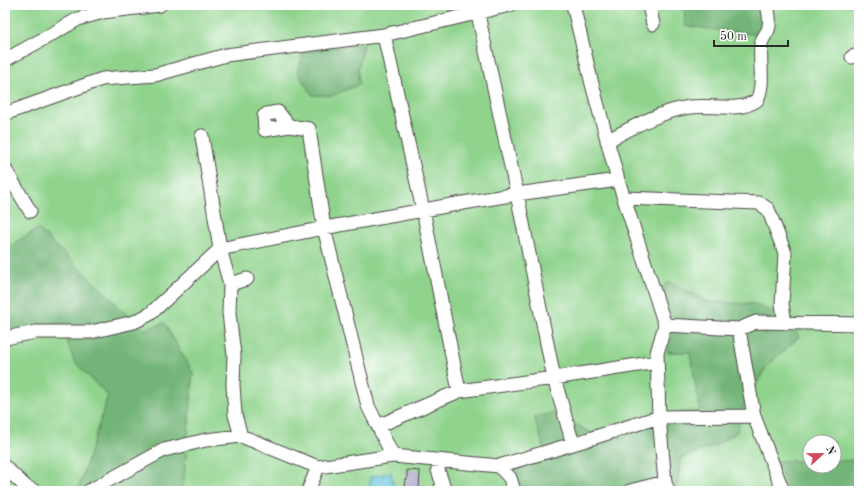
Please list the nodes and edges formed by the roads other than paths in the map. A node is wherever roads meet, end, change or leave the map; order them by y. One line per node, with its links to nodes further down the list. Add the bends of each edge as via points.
1 (160, 5): 6 (street)
2 (510, 5): 7 (street)
3 (573, 5): 14 (street)
4 (649, 5): 8 (street)
5 (767, 5): 14 (street, via 770,15 769,26 761,42 761,86 758,100 747,106 690,107 670,112)
6 (101, 9): 10 (street)
7 (477, 9): 9 (street); 17 (street)
8 (653, 24)
9 (384, 35): 11 (street, via 226,55 155,75 102,79); 19 (street)
10 (5, 60)
11 (5, 115)
12 (290, 126): 21 (street, via 309,129)
13 (202, 136): 22 (street)
14 (608, 141): 16 (street)
15 (5, 169): 20 (street)
16 (618, 180): 17 (street); 18 (street)
17 (517, 194): 19 (street); 31 (street)
18 (624, 198): 25 (street, via 759,203 768,209 785,254 782,304); 27 (street)
19 (423, 210): 21 (street); 32 (street)
20 (30, 211)
21 (324, 228): 22 (street); 35 (street, via 368,406)
22 (220, 249): 24 (street); 29 (street, via 150,314 134,322 91,332 36,332)
23 (247, 279): 24 (street)
24 (230, 284): 36 (street, via 229,313 234,355 235,415)
25 (784, 323): 26 (street); 28 (street, via 756,322)
26 (859, 324)
27 (665, 325): 28 (street); 30 (street, via 657,352)
28 (739, 329): 33 (street)
29 (5, 338)
30 (658, 362): 31 (street); 34 (street)
31 (554, 378): 32 (street); 37 (street)
32 (459, 391): 35 (street)
33 (754, 416): 34 (street); 50 (street)
34 (659, 417): 37 (street); 43 (street)
35 (378, 426): 38 (street)
36 (242, 436): 42 (street); 45 (street, via 206,440 164,450)
37 (572, 444): 40 (street)
38 (392, 456): 39 (street); 42 (street)
39 (439, 460): 40 (street); 47 (street, via 438,470 443,485)
40 (499, 466): 48 (street, via 510,478)
41 (5, 467): 44 (street, via 26,487)
42 (318, 467): 46 (street)
43 (667, 487): 49 (street)
44 (35, 491)
45 (89, 491)
46 (308, 491)
47 (439, 491)
48 (514, 491)
49 (630, 491)
50 (783, 491)

